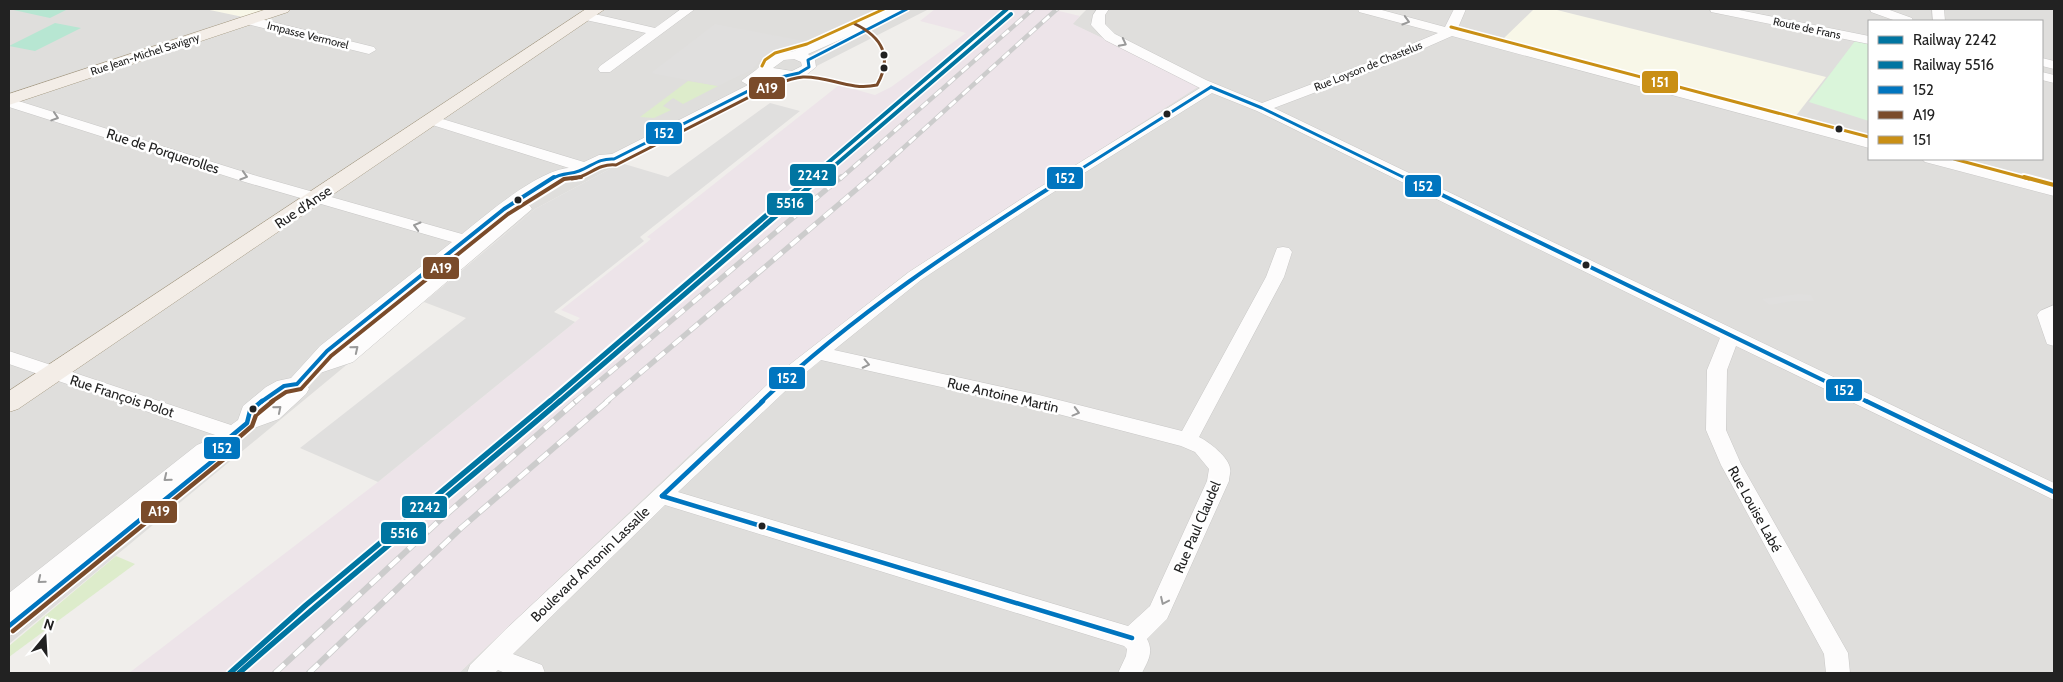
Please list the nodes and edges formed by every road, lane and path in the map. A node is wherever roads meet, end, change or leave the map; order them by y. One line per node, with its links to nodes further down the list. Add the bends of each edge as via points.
1 (282, 9): 11 (main road, Rue Jean-Michel Savigny)
2 (689, 9): 13 (street)
3 (907, 9): 17 (street)
4 (1103, 9): 21 (street, one-way to 21, via 1098,25 1110,37)
5 (1364, 9): 14 (street, one-way to 14)
6 (1460, 9): 14 (street)
7 (1716, 9): 15 (street, Route de Frans)
8 (1876, 9): 12 (street)
9 (892, 10): 17 (street)
10 (591, 12): 13 (street); 24 (main road, Rue d'Anse)
11 (248, 20): 16 (street, Impasse Vermorel); 22 (main road, Rue Jean-Michel Savigny)
12 (1904, 20)
13 (657, 32): 19 (street)
14 (1449, 33): 23 (street, Rue Loyson de Chastelus); 25 (street)
15 (1868, 40)
16 (369, 50)
17 (802, 57): 18 (street, via 776,58); 20 (street, via 810,64 805,70)
18 (768, 68): 20 (street); 26 (street, via 609,150 604,153)
19 (605, 69)
20 (784, 75): 26 (street, via 614,159)
21 (1211, 87): 23 (street); 36 (street, Boulevard Antonin Lassalle, via 915,276)
22 (9, 101): 30 (street, Rue de Porquerolles, one-way to 30)
23 (1262, 108): 34 (street)
24 (431, 120): 28 (street, via 514,151); 30 (main road, Rue d'Anse)
25 (1868, 143)
26 (604, 158): 28 (street)
27 (1934, 160): 29 (street)
28 (582, 170): 31 (street, via 562,173 543,182); 39 (street, one-way to 28, via 346,356 521,211 574,179)
29 (2054, 190)
30 (318, 197): 31 (street, Rue de Porquerolles, one-way to 30); 38 (main road, Rue d'Anse)
31 (464, 240): 39 (street, via 327,351)
32 (1283, 252): 42 (street, via 1276,276)
33 (2054, 311): 35 (street, via 2046,315)
34 (1730, 334): 43 (street); 51 (street, Rue Louise Labé, via 1717,370 1716,430 1731,465 1836,653)
35 (2054, 340)
36 (819, 353): 42 (street, Rue Antoine Martin, one-way to 42, via 1039,402); 44 (street, Boulevard Antonin Lassalle, via 791,374)
37 (9, 357): 38 (street, Rue François Polot)
38 (52, 373): 40 (main road, Rue d'Anse); 41 (street, Rue François Polot)
39 (304, 377): 41 (street, via 295,394 272,414)
40 (9, 403)
41 (235, 433): 45 (street, one-way to 45, via 204,450); 46 (street, via 220,454)
42 (1187, 440): 47 (street, Rue Paul Claudel, one-way to 47, via 1202,447 1220,467 1218,481 1159,612)
43 (2054, 492)
44 (662, 496): 47 (street); 48 (street, Boulevard Antonin Lassalle)
45 (9, 606)
46 (9, 626)
47 (1132, 638): 50 (street, via 1139,647)
48 (486, 666): 49 (street)
49 (533, 673)
50 (1130, 673)
51 (1838, 673)

